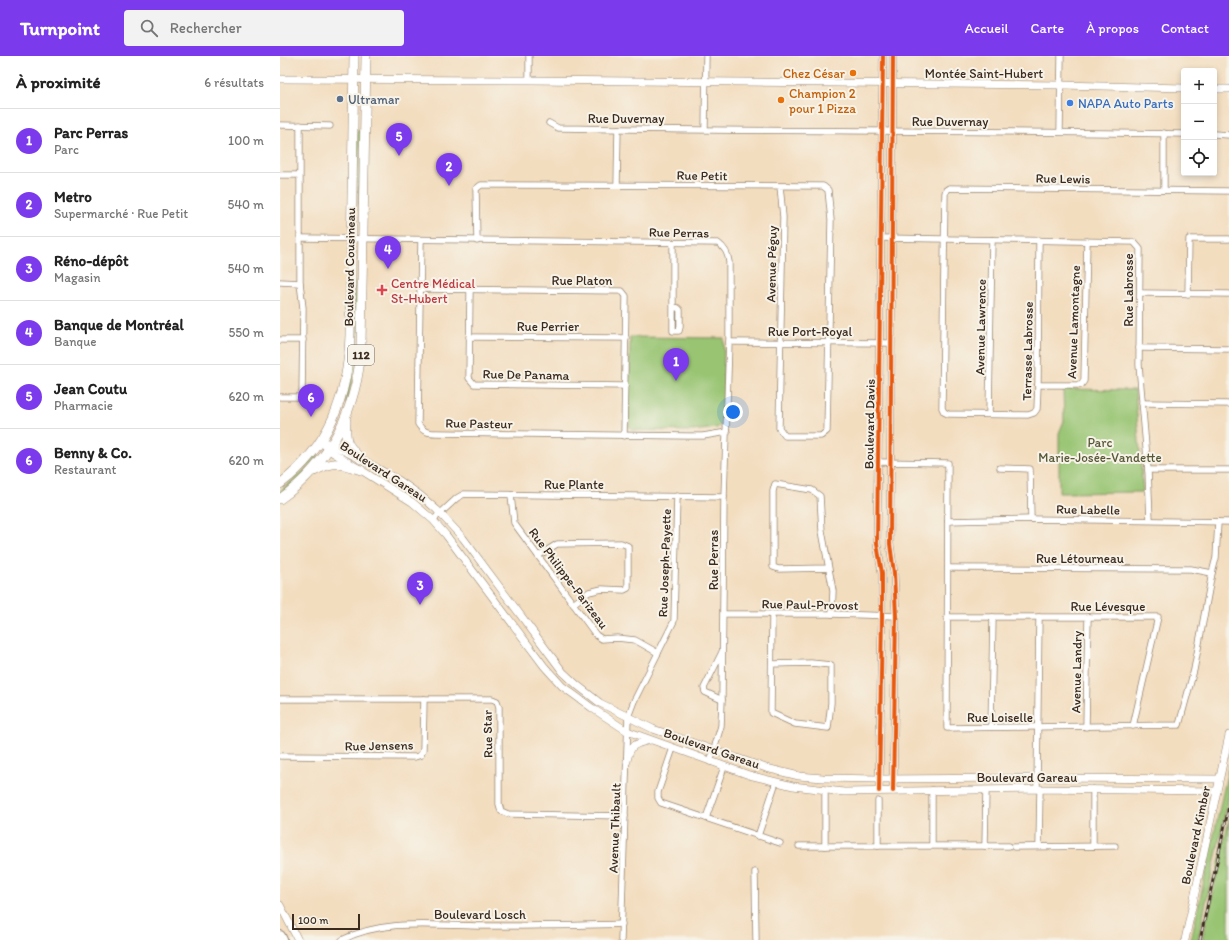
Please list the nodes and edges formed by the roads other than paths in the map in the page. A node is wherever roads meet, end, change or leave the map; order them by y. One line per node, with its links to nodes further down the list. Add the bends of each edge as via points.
1 (354, 56): 9 (main road, Boulevard Cousineau / 112)
2 (366, 56): 10 (main road, Boulevard Cousineau / 112)
3 (529, 56): 11 (street)
4 (706, 56): 12 (street)
5 (883, 56): 13 (street, Boulevard Davis)
6 (893, 56): 14 (street, Boulevard Davis)
7 (1061, 56): 15 (street)
8 (280, 78): 9 (street, Montée Saint-Hubert)
9 (354, 79): 10 (street, Montée Saint-Hubert); 39 (main road, Boulevard Cousineau / 112)
10 (365, 79): 11 (street, Montée Saint-Hubert); 42 (main road, Boulevard Cousineau / 112)
11 (529, 80): 12 (street, Montée Saint-Hubert)
12 (706, 82): 13 (street, Montée Saint-Hubert); 24 (street)
13 (883, 84): 14 (street, Montée Saint-Hubert); 25 (street, Boulevard Davis)
14 (893, 84): 15 (street, Montée Saint-Hubert); 26 (street, Boulevard Davis)
15 (1061, 85): 16 (street, Montée Saint-Hubert); 27 (street)
16 (1181, 88)
17 (1217, 89): 18 (street)
18 (1229, 89)
19 (549, 123): 23 (street, Rue Duvernay, via 558,128)
20 (280, 125): 21 (street)
21 (300, 125): 22 (street); 33 (street)
22 (330, 126)
23 (618, 129): 24 (street, Rue Duvernay); 34 (street)
24 (705, 129): 25 (street, Rue Duvernay)
25 (882, 132): 26 (street, Rue Duvernay); 40 (street, Boulevard Davis)
26 (893, 132): 27 (street, Rue Duvernay); 41 (street, Boulevard Davis)
27 (1060, 132): 28 (street, Rue Duvernay)
28 (1164, 133): 29 (street, Rue Duvernay); 36 (street)
29 (1181, 134)
30 (1217, 134): 31 (street)
31 (1229, 135)
32 (280, 175): 33 (street)
33 (299, 175): 38 (street)
34 (617, 185): 35 (street, Rue Petit); 46 (street, Rue Petit, via 481,185 476,189)
35 (780, 186): 64 (street, Avenue Péguy, via 783,217); 65 (street, Rue Petit, via 823,186 828,190 831,220)
36 (1164, 190): 37 (street, Rue Lewis); 43 (street, Rue Lewis, via 949,188 945,193)
37 (1229, 191)
38 (301, 238): 39 (street, Rue Perras); 52 (street)
39 (352, 238): 42 (street, Rue Perras); 79 (main road, Boulevard Cousineau / 112, via 348,370 334,416)
40 (881, 238): 41 (street, Rue Labrosse); 66 (street, Boulevard Davis)
41 (892, 238): 43 (street, Rue Labrosse); 67 (street, Boulevard Davis)
42 (363, 239): 45 (street, Rue Perras); 76 (main road, Boulevard Cousineau / 112, via 360,362 357,384)
43 (945, 239): 47 (street, Rue Labrosse); 75 (street, Terrasse Labrosse, via 942,408 948,414)
44 (1229, 239): 56 (street, via 1190,239)
45 (421, 240): 46 (street, Rue Perras); 53 (street, Rue Pasteur)
46 (477, 240): 50 (street, Rue Perras)
47 (992, 240): 48 (street, Rue Labrosse); 75 (street, Avenue Lawrence)
48 (1039, 240): 49 (street, Rue Labrosse); 70 (street, Terrasse Labrosse)
49 (1087, 241): 55 (street, Rue Labrosse, via 1134,242 1140,249); 70 (street, Avenue Lamontagne, via 1084,381 1081,385)
50 (673, 242): 58 (street); 63 (street, Rue Perras, via 718,243 728,253)
51 (280, 282): 52 (street)
52 (300, 283): 62 (street)
53 (420, 289): 54 (street, Rue Platon); 78 (street, Rue Pasteur, via 418,424 424,432)
54 (470, 290): 59 (street, Rue De Panama); 60 (street, Rue Platon, via 622,291 626,296)
55 (1140, 293): 56 (street); 68 (street, Rue Labrosse)
56 (1188, 294): 57 (street)
57 (1229, 294)
58 (674, 307)
59 (469, 336): 60 (street, Rue Perrier); 71 (street, Rue De Panama, via 469,378 474,384)
60 (626, 338): 71 (street, Rue Platon)
61 (280, 340): 62 (street)
62 (303, 340): 72 (street, via 302,397)
63 (729, 342): 64 (street, Rue Port-Royal); 77 (street, Rue Perras)
64 (781, 342): 65 (street, Rue Port-Royal); 65 (street, Avenue Péguy, via 779,428 785,436 821,436 827,431)
65 (829, 342): 66 (street, Rue Port-Royal)
66 (880, 343): 67 (street, Rue Port-Royal); 82 (street, Boulevard Davis)
67 (891, 343): 83 (street, Boulevard Davis)
68 (1139, 348): 69 (street); 73 (street, Rue Labrosse)
69 (1229, 349)
70 (1038, 385): 75 (street, Terrasse Labrosse, via 1037,409 1034,413)
71 (625, 386): 78 (street, Rue Platon)
72 (280, 397)
73 (1142, 403): 74 (street); 86 (street, Rue Labrosse)
74 (1229, 404)
75 (990, 414)
76 (346, 416): 80 (main road, Boulevard Cousineau / 112); 81 (main road, via 347,441)
77 (727, 432): 78 (street, Rue Pasteur, via 703,436); 92 (street, Rue Perras)
78 (624, 436)
79 (321, 441): 80 (street, Boulevard Gareau); 89 (main road, Boulevard Cousineau / 112, via 301,465)
80 (330, 447): 81 (street, Boulevard Gareau); 85 (street, Boulevard Gareau); 88 (main road, Boulevard Cousineau / 112)
81 (361, 459): 94 (street, Boulevard Gareau, via 412,488)
82 (878, 462): 83 (street, Rue Loiselle); 109 (street, Boulevard Davis, via 877,544 882,573)
83 (890, 462): 98 (street, Rue Loiselle, via 948,463); 110 (street, Boulevard Davis, via 890,544)
84 (1000, 468): 95 (street, via 1030,469)
85 (361, 470): 88 (main road, via 332,463); 96 (street, Boulevard Gareau, via 404,496)
86 (1148, 470): 87 (street); 97 (street, Rue Labrosse)
87 (1229, 470)
88 (311, 472): 93 (main road, Boulevard Cousineau / 112)
89 (280, 484)
90 (511, 495): 91 (street, Rue Plante); 94 (street, Rue Plante, via 464,494); 101 (street, Rue Philippe-Parizeau, via 514,523)
91 (677, 496): 92 (street, Rue Plante); 116 (street, Rue Joseph-Payette, via 674,621)
92 (724, 497): 106 (street, Rue Perras)
93 (280, 499)
94 (441, 513): 96 (street, Rue Plante); 121 (street, Boulevard Gareau, via 463,538 563,672 600,703)
95 (1031, 519): 97 (street, Rue Labelle); 98 (street, Rue Labelle)
96 (433, 520): 126 (street, Boulevard Gareau, via 562,686)
97 (1150, 520): 99 (street, Rue Labelle)
98 (948, 521): 103 (street, Rue Loiselle)
99 (1218, 522): 100 (street, Rue Labelle); 104 (street, Rue Loiselle, via 1216,558)
100 (1229, 522)
101 (538, 556): 105 (street, Rue Philippe-Parizeau); 105 (street, via 557,544 621,543 628,546 628,588 589,592)
102 (828, 568): 102 (street, via 820,496 812,490 775,484 773,567); 108 (street, via 833,591)
103 (948, 568): 104 (street, Rue Létourneau, via 1191,569); 111 (street, Rue Loiselle)
104 (1212, 573): 123 (street, Rue Loiselle, via 1194,670 1179,726)
105 (573, 604): 116 (street, Rue Philippe-Parizeau, via 596,635 602,639 635,640)
106 (724, 614): 107 (street, Rue Paul-Provost); 115 (street, Rue Perras)
107 (772, 614): 108 (street, Rue Paul-Provost); 117 (street)
108 (832, 614): 109 (street, Rue Paul-Provost)
109 (882, 616): 110 (street, Rue Paul-Provost); 132 (street, Boulevard Davis)
110 (896, 616): 133 (street, Boulevard Davis)
111 (947, 617): 112 (street, Rue Lévesque); 124 (street, Rue Loiselle, via 947,728)
112 (992, 617): 113 (street, Rue Lévesque); 124 (street)
113 (1039, 617): 114 (street, Rue Lévesque); 125 (street)
114 (1088, 617): 122 (street, Avenue Landry); 123 (street, Rue Lévesque, via 1158,617)
115 (723, 650): 120 (street, Rue Perras); 120 (street, Rue Perras, via 704,688 705,692)
116 (658, 653): 121 (street, Rue Joseph-Payette)
117 (772, 664): 117 (street, via 771,713 794,724 828,728 831,664)
118 (280, 699): 119 (street, Rue Star)
119 (424, 699): 131 (street, Rue Jensens, via 421,755); 151 (street, Rue Star, via 497,701 498,804 502,811 508,814)
120 (722, 700): 130 (street, Rue Perras, via 721,726)
121 (628, 717): 126 (street, Avenue Thibault); 130 (street, Boulevard Gareau)
122 (1086, 726): 123 (street, Rue Loiselle); 125 (street, Rue Loiselle)
123 (1133, 726)
124 (991, 728): 125 (street, Rue Loiselle)
125 (1038, 728): 137 (street)
126 (627, 730): 128 (street, Boulevard Gareau); 134 (street, Avenue Thibault)
127 (1229, 735): 140 (street, Boulevard Kimber)
128 (650, 740): 129 (street, Boulevard Gareau); 134 (street, via 631,748)
129 (673, 748): 135 (street, Boulevard Gareau); 152 (street, via 658,798 661,803)
130 (714, 751): 135 (street, Rue Perras); 138 (street, Boulevard Gareau, via 799,776)
131 (280, 756)
132 (880, 758): 133 (street); 138 (street, Boulevard Davis)
133 (894, 758): 139 (street, Boulevard Davis)
134 (627, 761): 151 (street, Avenue Thibault)
135 (710, 762): 136 (street, Boulevard Gareau)
136 (724, 766): 141 (street, Boulevard Gareau); 152 (street)
137 (1037, 778): 139 (street, Boulevard Gareau); 140 (street, Boulevard Gareau); 142 (street)
138 (879, 779): 139 (street, Boulevard Gareau); 148 (street, Boulevard Davis)
139 (893, 779): 145 (street, Boulevard Davis)
140 (1219, 780): 149 (street, Boulevard Kimber)
141 (776, 782): 144 (street, Boulevard Gareau); 153 (street)
142 (1038, 789): 143 (street, Boulevard Gareau); 147 (street, Boulevard Gareau); 160 (street)
143 (1093, 789): 149 (street, Boulevard Gareau); 161 (street)
144 (825, 790): 148 (street, Boulevard Gareau); 156 (street)
145 (893, 790): 146 (street, Boulevard Gareau); 148 (street, Boulevard Gareau)
146 (932, 790): 147 (street, Boulevard Gareau); 158 (street)
147 (986, 790): 159 (street)
148 (879, 791)
149 (1217, 791): 172 (street, Boulevard Kimber)
150 (878, 801): 157 (street)
151 (625, 816): 165 (street, Avenue Thibault)
152 (706, 818): 153 (street)
153 (758, 836): 154 (street)
154 (780, 844)
155 (799, 846): 156 (street)
156 (825, 846): 157 (street)
157 (878, 846): 158 (street)
158 (932, 846): 159 (street)
159 (985, 846): 160 (street)
160 (1039, 846): 161 (street)
161 (1093, 846): 162 (street)
162 (1115, 846)
163 (755, 872): 171 (street)
164 (280, 905): 168 (street)
165 (622, 924): 169 (street, Boulevard Losch, via 400,925 372,928); 170 (street, Avenue Thibault)
166 (280, 936): 167 (highway)
167 (282, 940)
168 (298, 940)
169 (342, 940)
170 (621, 940)
171 (756, 940)
172 (1185, 940)

